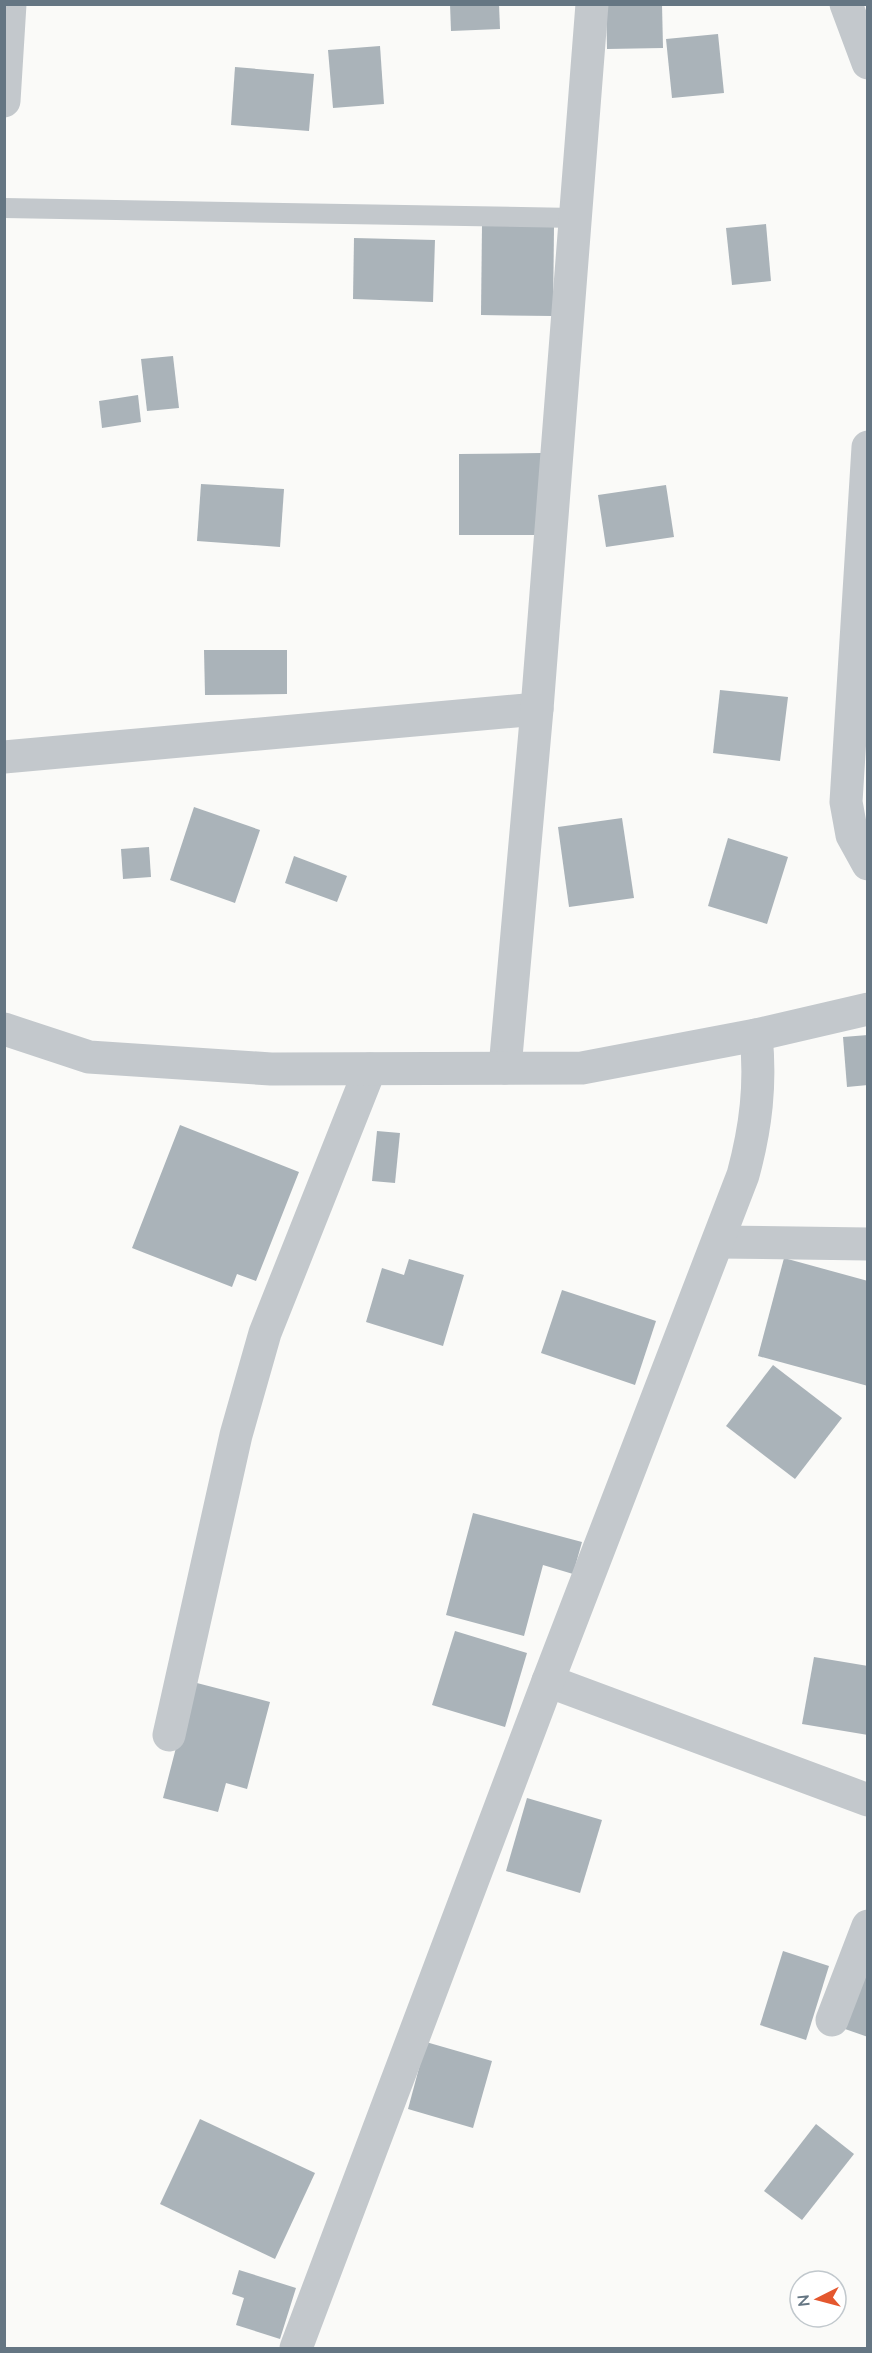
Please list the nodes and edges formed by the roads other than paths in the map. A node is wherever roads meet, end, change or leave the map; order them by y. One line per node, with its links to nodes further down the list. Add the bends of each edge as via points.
1 (10, 4): 5 (street)
2 (591, 4): 7 (street)
3 (846, 4): 4 (street)
4 (867, 63)
5 (4, 101)
6 (4, 208): 7 (lane)
7 (575, 218): 9 (street)
8 (867, 447): 11 (street, via 846,802 852,835)
9 (537, 709): 10 (street); 15 (street)
10 (4, 757)
11 (867, 864)
12 (867, 1009): 14 (street)
13 (4, 1029): 16 (street, via 89,1057 271,1069)
14 (756, 1035): 15 (street, via 582,1068); 17 (street, via 759,1098 754,1135)
15 (505, 1068): 16 (street)
16 (370, 1069): 20 (street, via 265,1333 236,1435)
17 (720, 1242): 18 (street); 19 (street)
18 (867, 1244)
19 (548, 1681): 21 (street); 24 (street)
20 (169, 1735)
21 (867, 1800)
22 (867, 1926): 23 (street)
23 (832, 2020)
24 (296, 2349)

